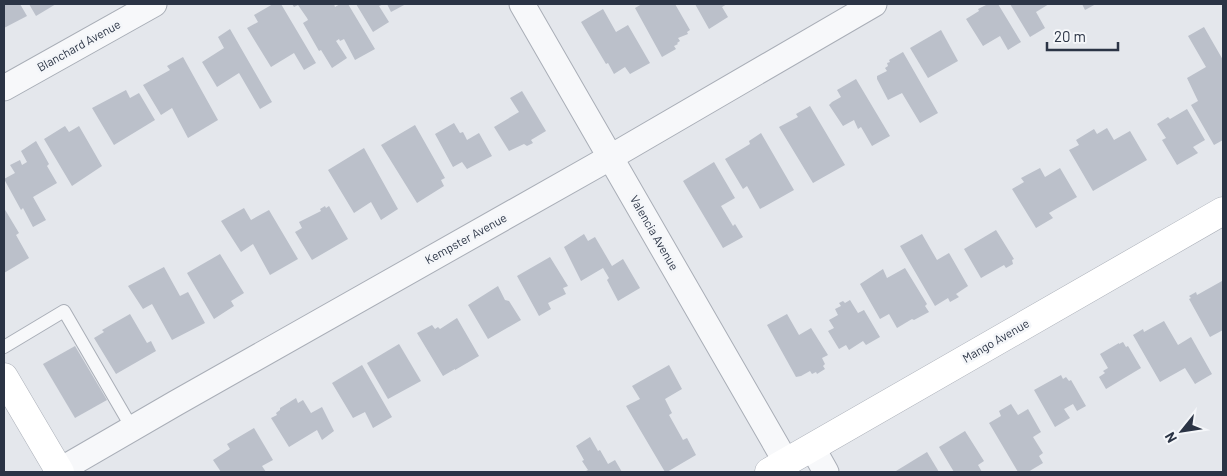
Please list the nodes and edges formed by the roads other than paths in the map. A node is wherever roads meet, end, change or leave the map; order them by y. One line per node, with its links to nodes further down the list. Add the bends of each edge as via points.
1 (154, 4): 4 (street, Blanchard Avenue)
2 (522, 4): 5 (street, Valencia Avenue)
3 (874, 4): 5 (street, Kempster Avenue)
4 (4, 88)
5 (611, 157): 9 (street, Kempster Avenue); 11 (street, Valencia Avenue)
6 (1223, 210): 10 (street, Mango Avenue)
7 (4, 347): 9 (lane, via 64,311)
8 (4, 377): 12 (street)
9 (132, 428): 12 (street, Kempster Avenue)
10 (812, 447): 11 (street, Mango Avenue); 13 (street)
11 (777, 467)
12 (59, 472)
13 (826, 472)

